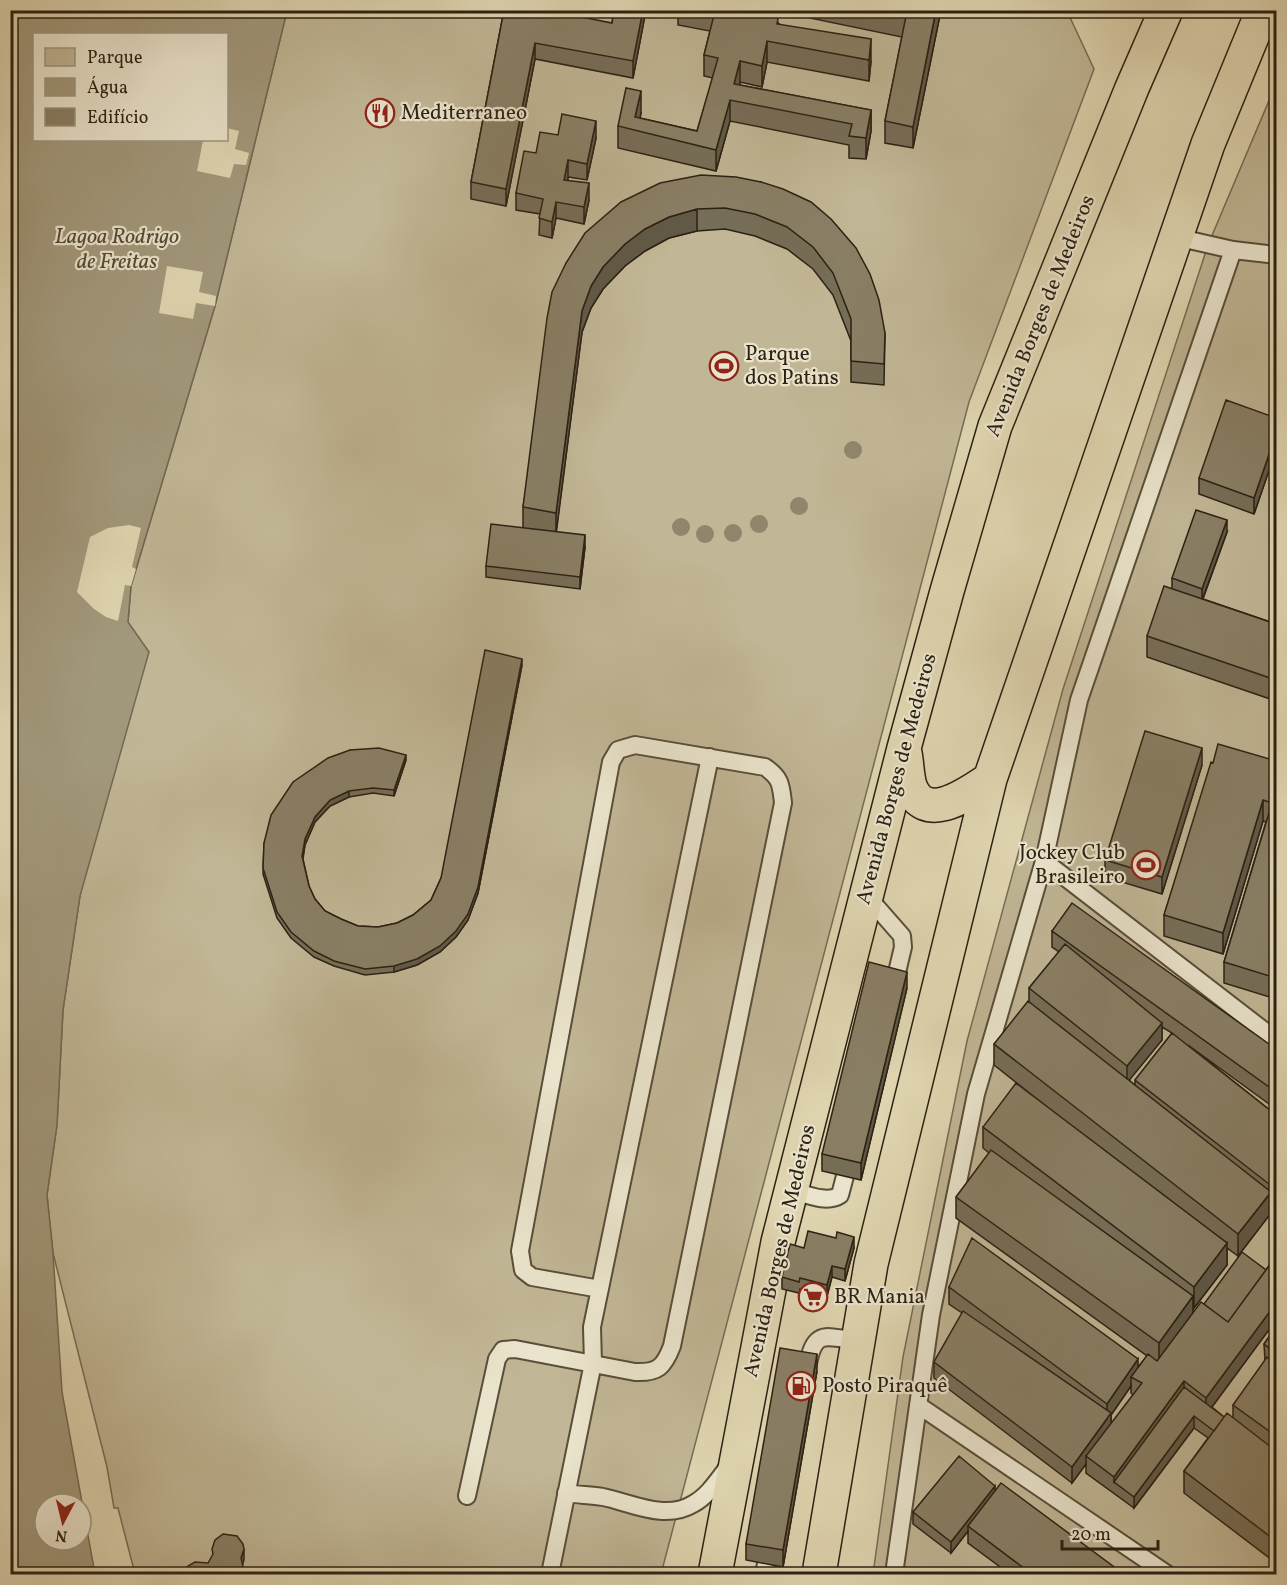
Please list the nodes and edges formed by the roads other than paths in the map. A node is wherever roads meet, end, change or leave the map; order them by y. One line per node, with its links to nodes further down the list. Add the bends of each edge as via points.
1 (1166, 10): 6 (highway, Avenida Borges de Medeiros, via 995,426)
2 (1263, 10): 3 (highway, via 1208,144)
3 (1176, 237): 4 (lane); 8 (highway)
4 (1233, 250): 5 (lane); 9 (lane, via 1079,700)
5 (1276, 255)
6 (904, 748): 8 (highway, via 910,787 921,801 936,806 954,802); 10 (highway, Avenida Borges de Medeiros)
7 (710, 757): 15 (lane); 15 (lane, via 635,745 618,750 611,762 520,1251 523,1270 532,1277); 17 (lane, via 765,767 777,775 783,803 672,1346 667,1360 648,1373)
8 (990, 779): 16 (highway, via 871,1264)
9 (1044, 861): 12 (lane); 19 (lane, via 975,1094 931,1315)
10 (866, 895): 11 (lane, via 902,936); 14 (highway, Avenida Borges de Medeiros)
11 (894, 985)
12 (1276, 1040)
13 (845, 1176): 14 (lane, via 835,1198)
14 (791, 1190): 20 (highway, Avenida Borges de Medeiros)
15 (600, 1290): 17 (lane, via 592,1327)
16 (858, 1341): 18 (lane, via 826,1336 820,1339 811,1348); 25 (highway)
17 (593, 1363): 21 (lane); 22 (lane, via 515,1348 502,1350)
18 (807, 1369)
19 (918, 1405): 26 (lane); 27 (lane)
20 (736, 1458): 21 (lane, via 695,1504 680,1510 662,1512 602,1497); 24 (highway, Avenida Borges de Medeiros)
21 (566, 1493): 23 (lane)
22 (467, 1496)
23 (550, 1575)
24 (715, 1575)
25 (819, 1575)
26 (894, 1575)
27 (1167, 1575)

